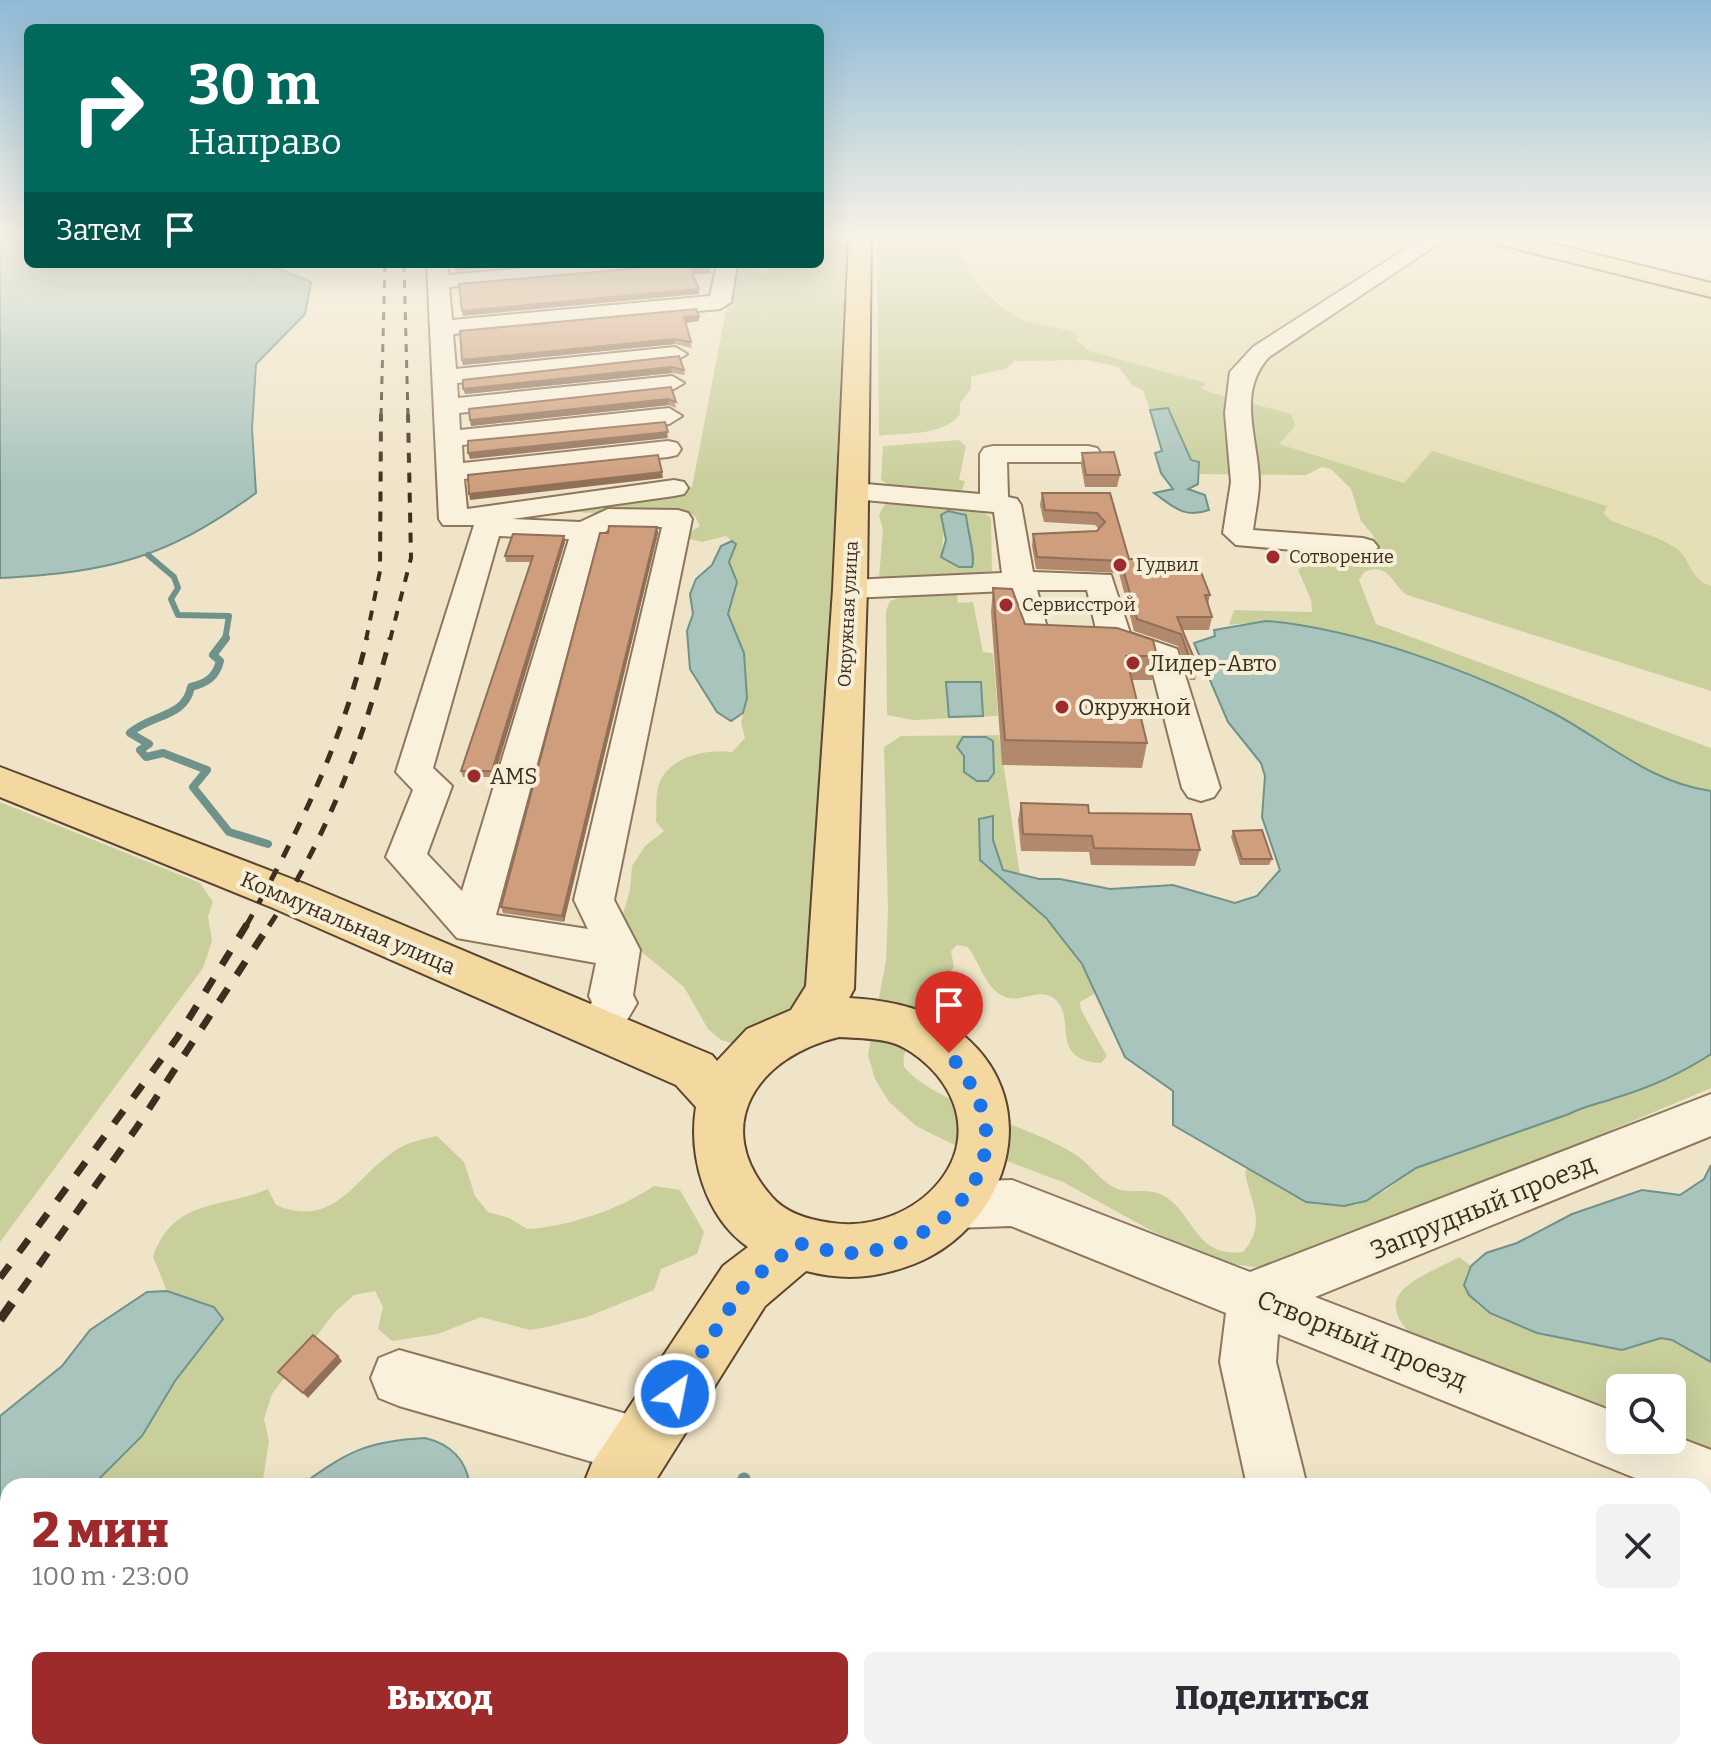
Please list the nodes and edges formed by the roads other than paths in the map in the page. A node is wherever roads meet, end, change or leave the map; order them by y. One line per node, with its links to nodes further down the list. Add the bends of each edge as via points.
1 (443, 321): 7 (street)
2 (858, 321): 16 (main road, Окружная улица)
3 (1309, 321): 19 (street, via 1261,352 1242,372 1238,413 1245,482 1238,533 1246,539)
4 (695, 327): 5 (street)
5 (569, 339)
6 (675, 354): 7 (street)
7 (444, 377): 9 (street)
8 (672, 383): 9 (street)
9 (446, 407): 11 (street)
10 (669, 416): 11 (street)
11 (448, 439): 14 (street)
12 (668, 449): 14 (street)
13 (1088, 454): 17 (street, via 993,454)
14 (451, 472): 15 (street, via 453,519)
15 (674, 488)
16 (854, 491): 17 (street); 21 (main road, Окружная улица)
17 (994, 504): 20 (street, via 1007,505 1026,533)
18 (586, 531): 25 (street); 25 (street, via 487,527 414,772 433,786 406,857); 26 (street, via 608,518 678,519 594,900)
19 (1363, 547)
20 (1019, 581): 21 (street); 22 (street, via 1033,638); 22 (street, via 1100,581)
21 (850, 589): 27 (main road, Окружная улица)
22 (1115, 639): 24 (street, via 1165,656)
23 (0, 781): 28 (main road, Коммунальная улица, via 289,896)
24 (1201, 788)
25 (472, 927): 26 (street)
26 (619, 950): 28 (street, via 611,996 615,1003)
27 (830, 1010): 29 (main road, via 764,1044); 31 (main road, via 916,1031 949,1053 972,1083 984,1119)
28 (598, 1029): 29 (main road, Коммунальная улица)
29 (720, 1079): 32 (main road, via 717,1147 729,1186)
30 (1711, 1115): 33 (street, Запрудный проезд)
31 (968, 1184): 32 (main road, via 936,1226 893,1247 845,1253); 33 (street, Створный проезд)
32 (777, 1232): 35 (main road)
33 (1254, 1296): 36 (street, via 1248,1362); 37 (street, Створный проезд)
34 (399, 1378): 35 (street)
35 (628, 1467)
36 (1275, 1478)
37 (1709, 1478)

